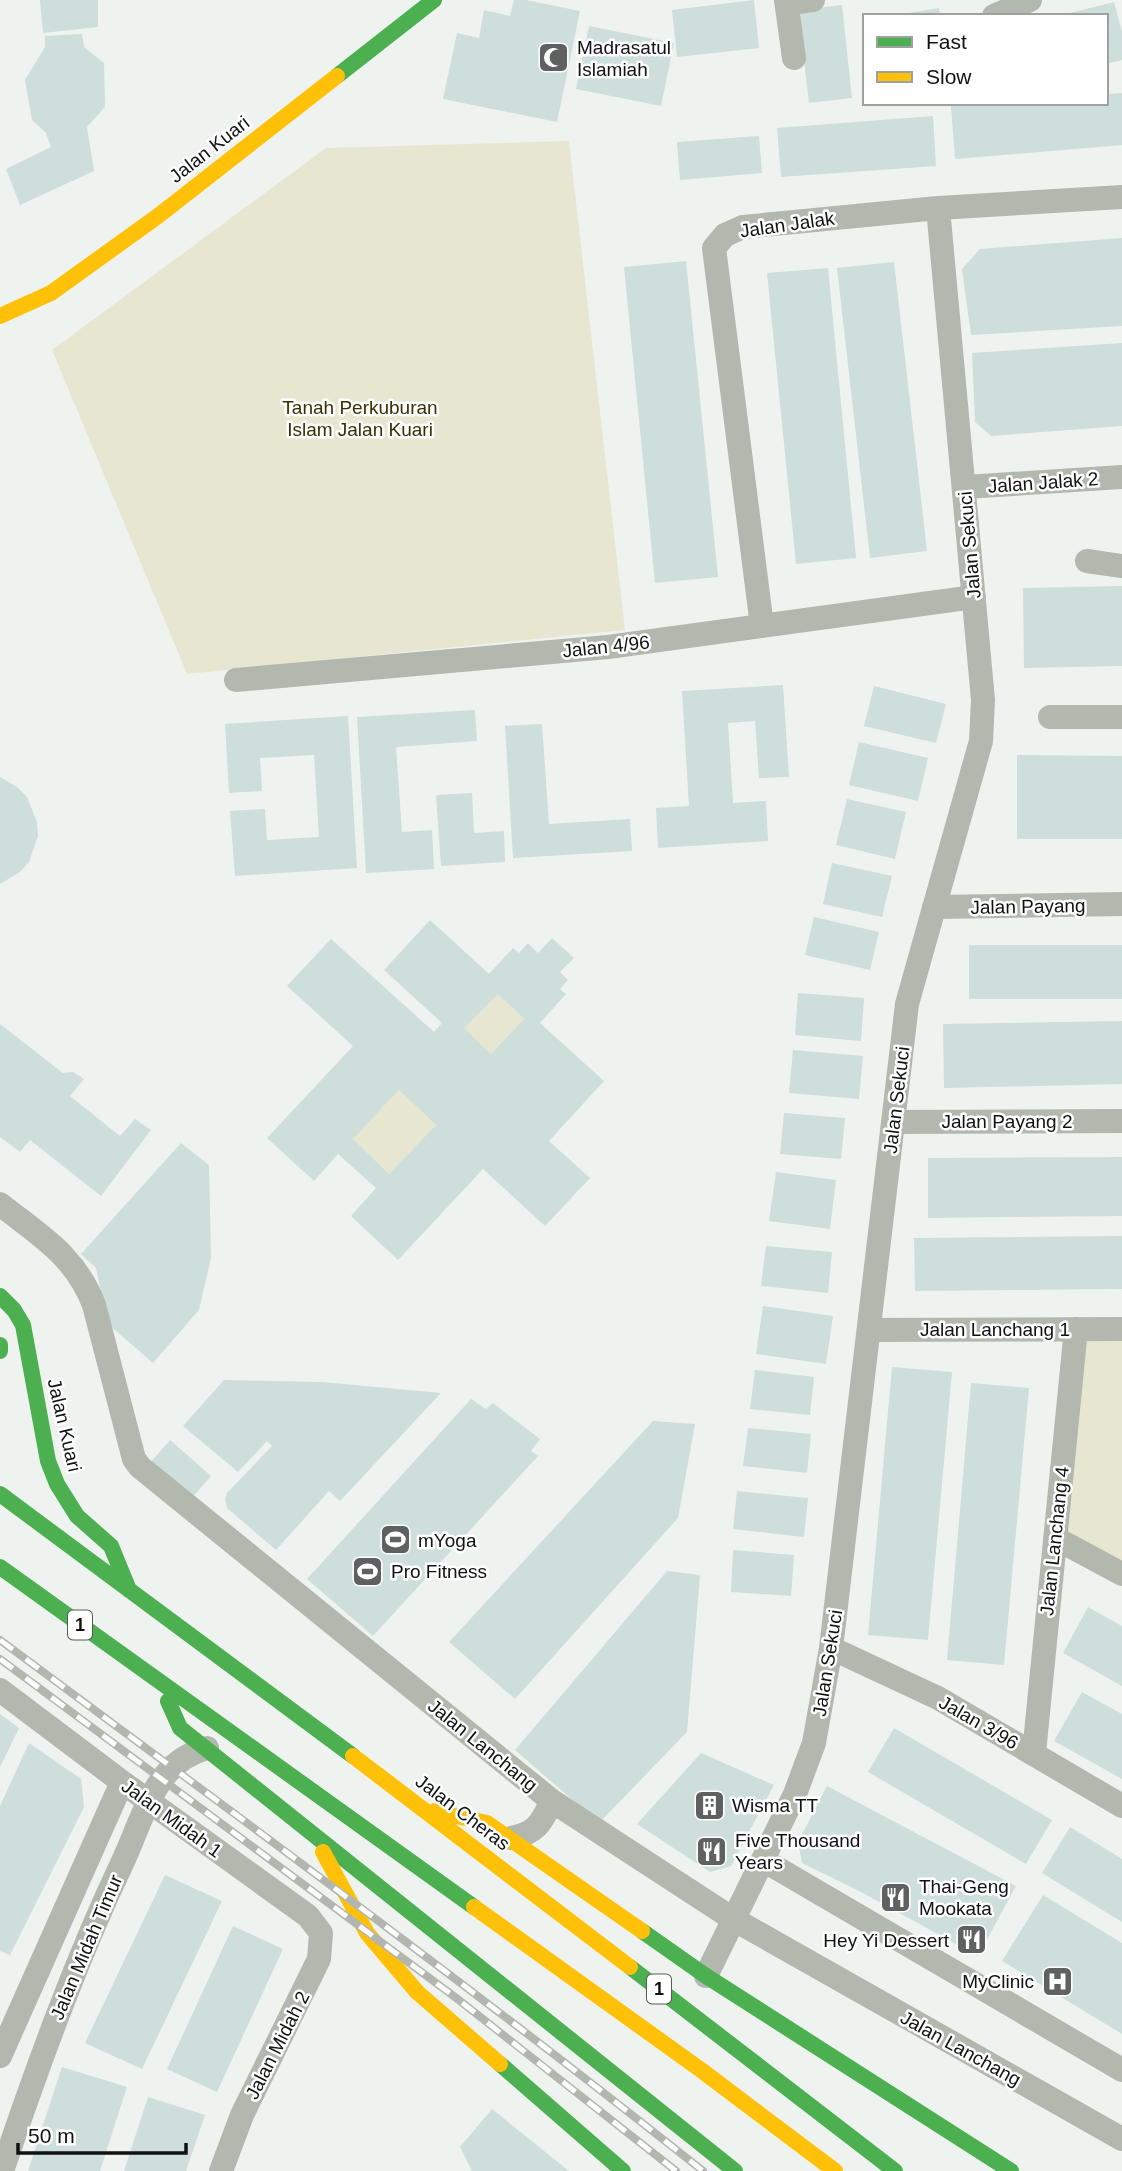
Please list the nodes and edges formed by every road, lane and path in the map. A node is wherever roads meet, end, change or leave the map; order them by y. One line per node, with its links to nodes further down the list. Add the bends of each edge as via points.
1 (434, 0): 9 (main road, Jalan Kuari, via 158,216 51,293)
2 (813, 0): 4 (street)
3 (1030, 0): 5 (street)
4 (787, 2): 6 (street)
5 (998, 14)
6 (794, 58)
7 (1122, 197): 8 (street, Jalan Jalak)
8 (938, 208): 11 (street, Jalan Sekuci); 15 (street, Jalan Jalak, via 743,227 725,235 714,248)
9 (0, 316)
10 (1122, 477): 11 (street, Jalan Jalak 2)
11 (965, 487): 14 (street, Jalan Sekuci)
12 (1087, 561): 13 (street)
13 (1122, 566)
14 (974, 597): 15 (street, Jalan 4/96); 20 (street, Jalan Sekuci, via 983,700 981,741)
15 (762, 626): 16 (street, Jalan 4/96, via 608,647)
16 (236, 680)
17 (1050, 717): 18 (street)
18 (1122, 717)
19 (1122, 904): 20 (street, Jalan Payang)
20 (934, 907): 22 (street, Jalan Sekuci, via 907,1004)
21 (1122, 1121): 22 (street, Jalan Payang 2)
22 (893, 1122): 27 (street, Jalan Sekuci)
23 (0, 1203): 41 (street, Jalan Lanchang, via 67,1258 85,1281 140,1467)
24 (0, 1296): 34 (main road, Jalan Kuari, via 23,1325 48,1461 57,1484 77,1516 111,1546)
25 (1076, 1329): 26 (street, Jalan Lanchang 1); 27 (street, Jalan Lanchang 1); 31 (street, Jalan Lanchang 4)
26 (1122, 1329)
27 (869, 1330): 35 (street, Jalan Sekuci)
28 (0, 1345): 29 (main road)
29 (0, 1351)
30 (0, 1494): 34 (main road, Jalan Cheras / 1)
31 (1055, 1538): 33 (street); 39 (street, Jalan Lanchang 4)
32 (0, 1567): 36 (main road, 1)
33 (1122, 1574)
34 (128, 1590): 44 (main road, Jalan Cheras / 1)
35 (831, 1648): 39 (street, Jalan 3/96, via 939,1698); 47 (street, Jalan Sekuci, via 814,1744)
36 (160, 1682): 38 (main road, via 180,1728); 58 (main road, 1)
37 (0, 1690): 40 (street, Jalan Midah 1)
38 (207, 1748): 42 (street, Jalan Midah Timur, via 176,1763); 45 (main road)
39 (1034, 1753): 43 (street, Jalan 3/96)
40 (122, 1782): 42 (street, Jalan Midah 1); 51 (street)
41 (552, 1801): 46 (street, via 541,1823 527,1835); 48 (street, Jalan Lanchang)
42 (150, 1802): 49 (street, Jalan Midah 1, via 309,1916 321,1933); 54 (street, Jalan Midah Timur, via 91,1928)
43 (1122, 1806)
44 (423, 1808): 46 (main road, via 487,1823); 59 (main road, Jalan Cheras / 1)
45 (314, 1835): 56 (main road, via 367,1933 417,1992); 57 (main road)
46 (511, 1838): 50 (main road)
47 (763, 1860): 48 (street, Jalan Sekuci); 52 (street)
48 (733, 1919): 50 (street, Jalan Sekuci); 53 (street, Jalan Lanchang)
49 (319, 1959): 55 (street, Jalan Midah 2, via 242,2115)
50 (706, 1976): 60 (main road)
51 (0, 2056)
52 (1122, 2070)
53 (1122, 2139)
54 (2, 2171)
55 (221, 2171)
56 (623, 2171)
57 (735, 2171)
58 (835, 2171)
59 (895, 2171)
60 (1011, 2171)

